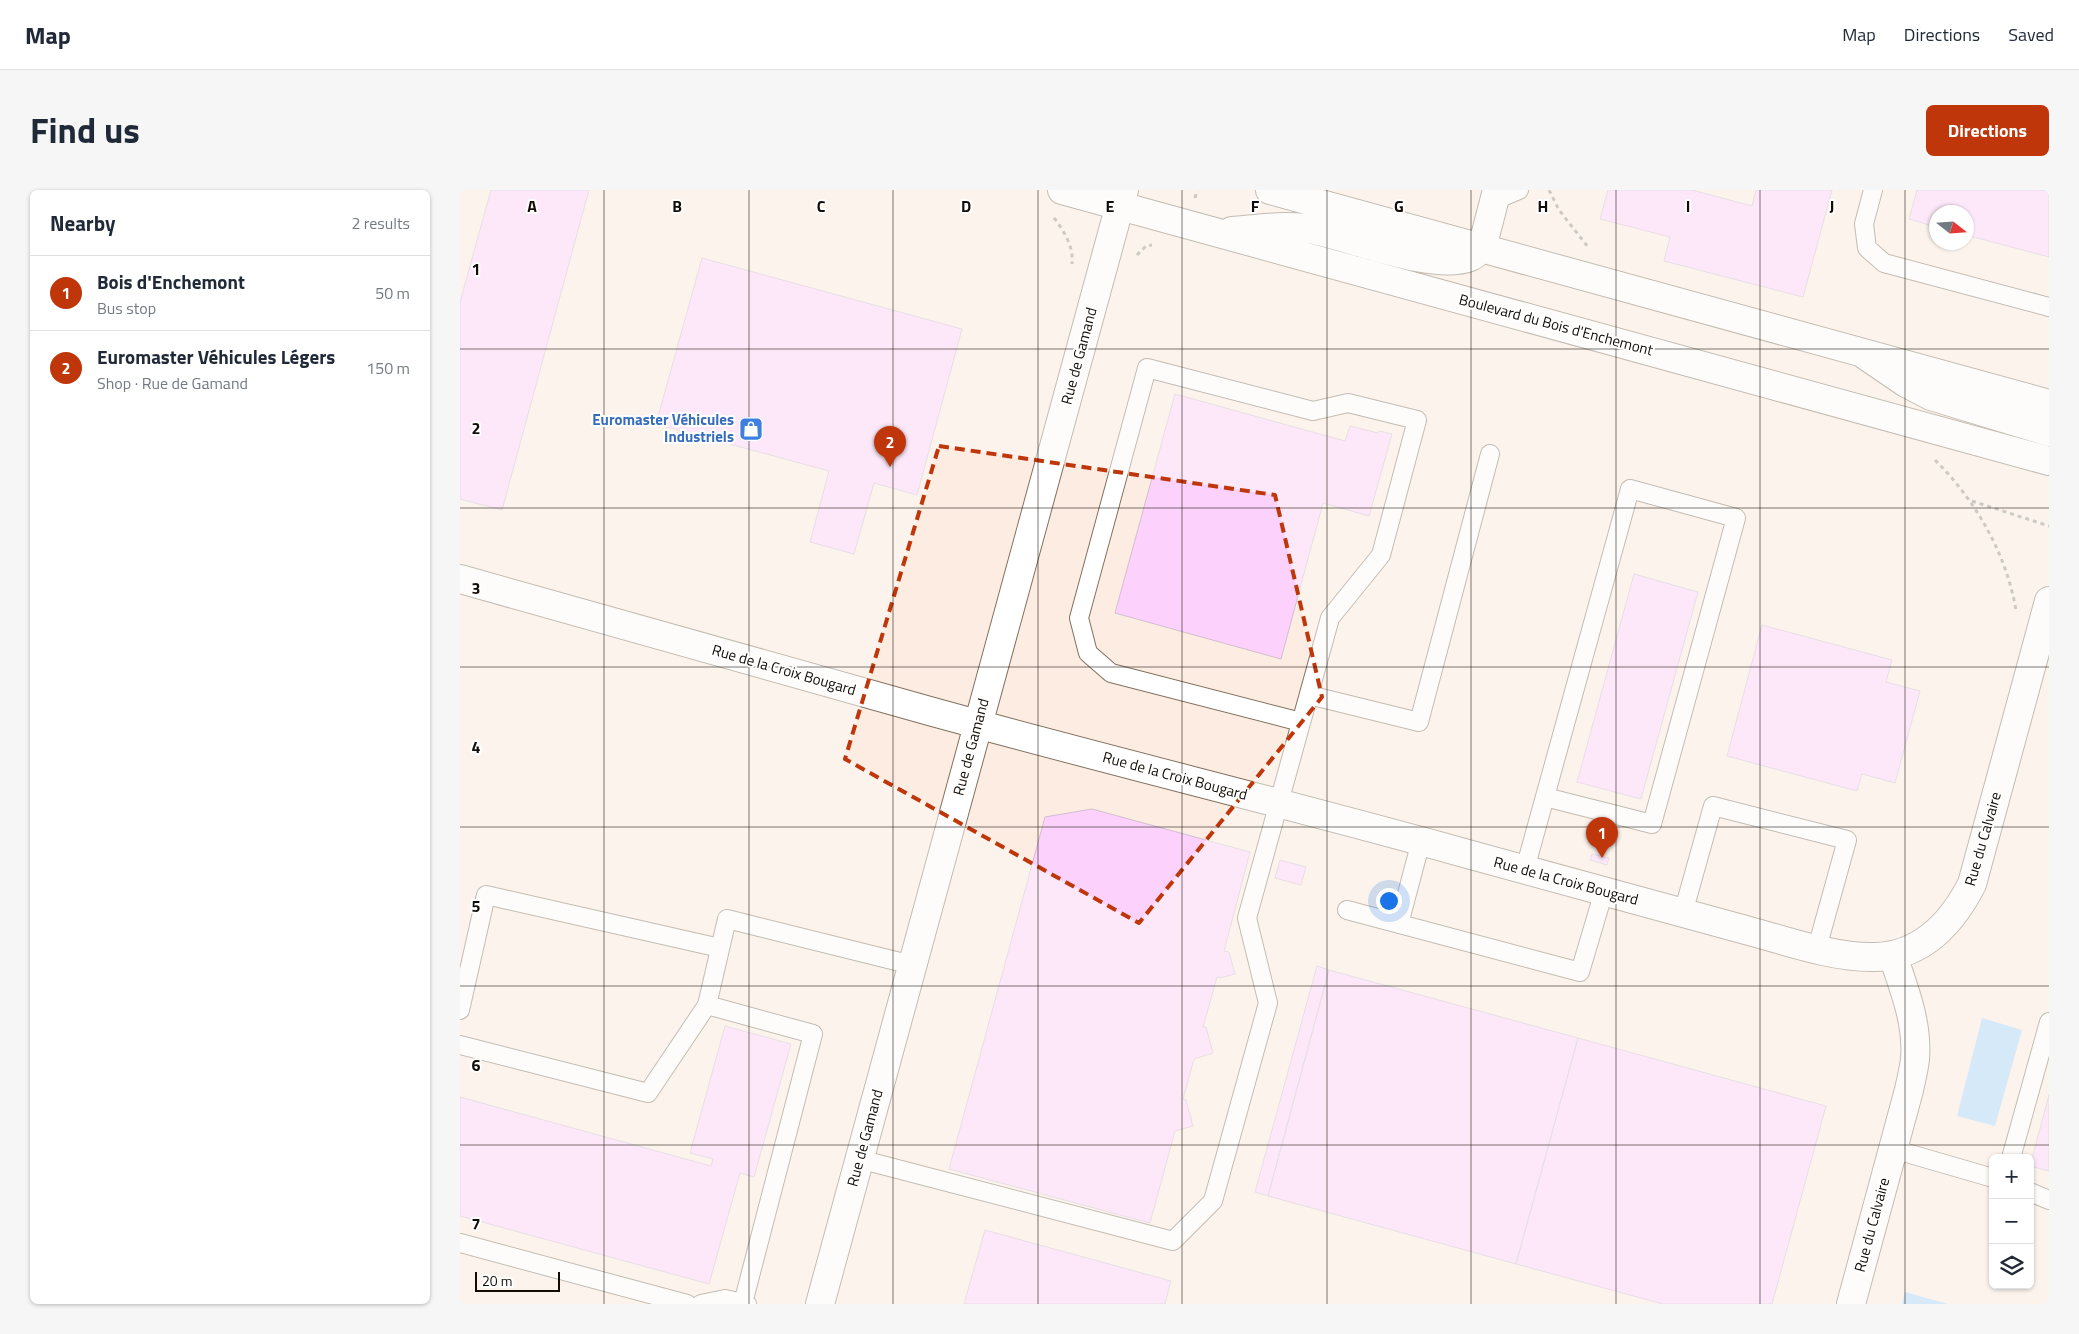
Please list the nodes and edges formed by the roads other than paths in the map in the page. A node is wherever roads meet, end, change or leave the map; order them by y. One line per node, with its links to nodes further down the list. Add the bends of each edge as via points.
1 (1062, 190): 6 (street, Boulevard du Bois d'Enchemont)
2 (1270, 190): 8 (street)
3 (1519, 190): 5 (lane)
4 (1873, 190): 9 (lane, via 1864,224 1866,248 1884,264)
5 (1496, 195): 8 (street)
6 (1122, 198): 7 (street, Boulevard du Bois d'Enchemont); 20 (street, Rue de Gamand)
7 (1216, 232): 8 (street, via 1305,228 1440,260 1469,258); 14 (street, Boulevard du Bois d'Enchemont)
8 (1482, 248): 10 (street)
9 (2049, 307)
10 (1858, 350): 11 (street); 12 (street, via 1931,396)
11 (2049, 404)
12 (2049, 432)
13 (1490, 454): 18 (lane, via 1419,722)
14 (2049, 462)
15 (460, 579): 20 (street, Rue de la Croix Bougard)
16 (2049, 601): 17 (street, Rue du Calvaire)
17 (2042, 641): 31 (street, Rue du Calvaire, via 1972,884 1960,908 1944,926 1925,941)
18 (1309, 695): 19 (lane); 19 (lane, via 1330,618 1381,555 1417,420 1348,403 1313,411 1147,368 1079,618 1088,653 1111,672)
19 (1301, 722): 22 (lane)
20 (977, 724): 22 (street, Rue de la Croix Bougard); 32 (street, Rue de Gamand)
21 (1545, 797): 21 (lane, via 1630,489 1736,518 1652,824); 24 (lane)
22 (1279, 803): 23 (street, Rue de la Croix Bougard); 39 (lane, via 1247,918 1268,1003 1213,1201 1173,1241)
23 (1421, 841): 24 (street, Rue de la Croix Bougard); 28 (lane)
24 (1525, 869): 25 (street, Rue de la Croix Bougard)
25 (1604, 891): 27 (street, Rue de la Croix Bougard); 28 (lane, via 1580,972)
26 (1347, 910): 28 (lane)
27 (1683, 913): 30 (street, Rue de la Croix Bougard); 30 (lane, via 1713,806 1847,840)
28 (1399, 924)
29 (720, 948): 32 (lane, via 727,919); 33 (lane); 34 (lane, via 486,895)
30 (1817, 948): 31 (street, Rue de la Croix Bougard, via 1855,956)
31 (1893, 956): 37 (street, Rue du Calvaire, via 1909,1004 1915,1059)
32 (912, 965): 39 (street, Rue de Gamand)
33 (706, 1005): 36 (lane, via 648,1093); 44 (lane, via 813,1034)
34 (460, 1010)
35 (2049, 1022): 38 (lane)
36 (460, 1045)
37 (1893, 1149): 40 (lane); 48 (street, Rue du Calvaire)
38 (2012, 1154)
39 (859, 1159): 47 (street, Rue de Gamand)
40 (1989, 1177)
41 (2034, 1194): 42 (lane)
42 (2049, 1200)
43 (460, 1243): 45 (lane)
44 (745, 1303): 46 (lane, via 725,1299)
45 (687, 1304)
46 (701, 1304)
47 (820, 1304)
48 (1851, 1304)

